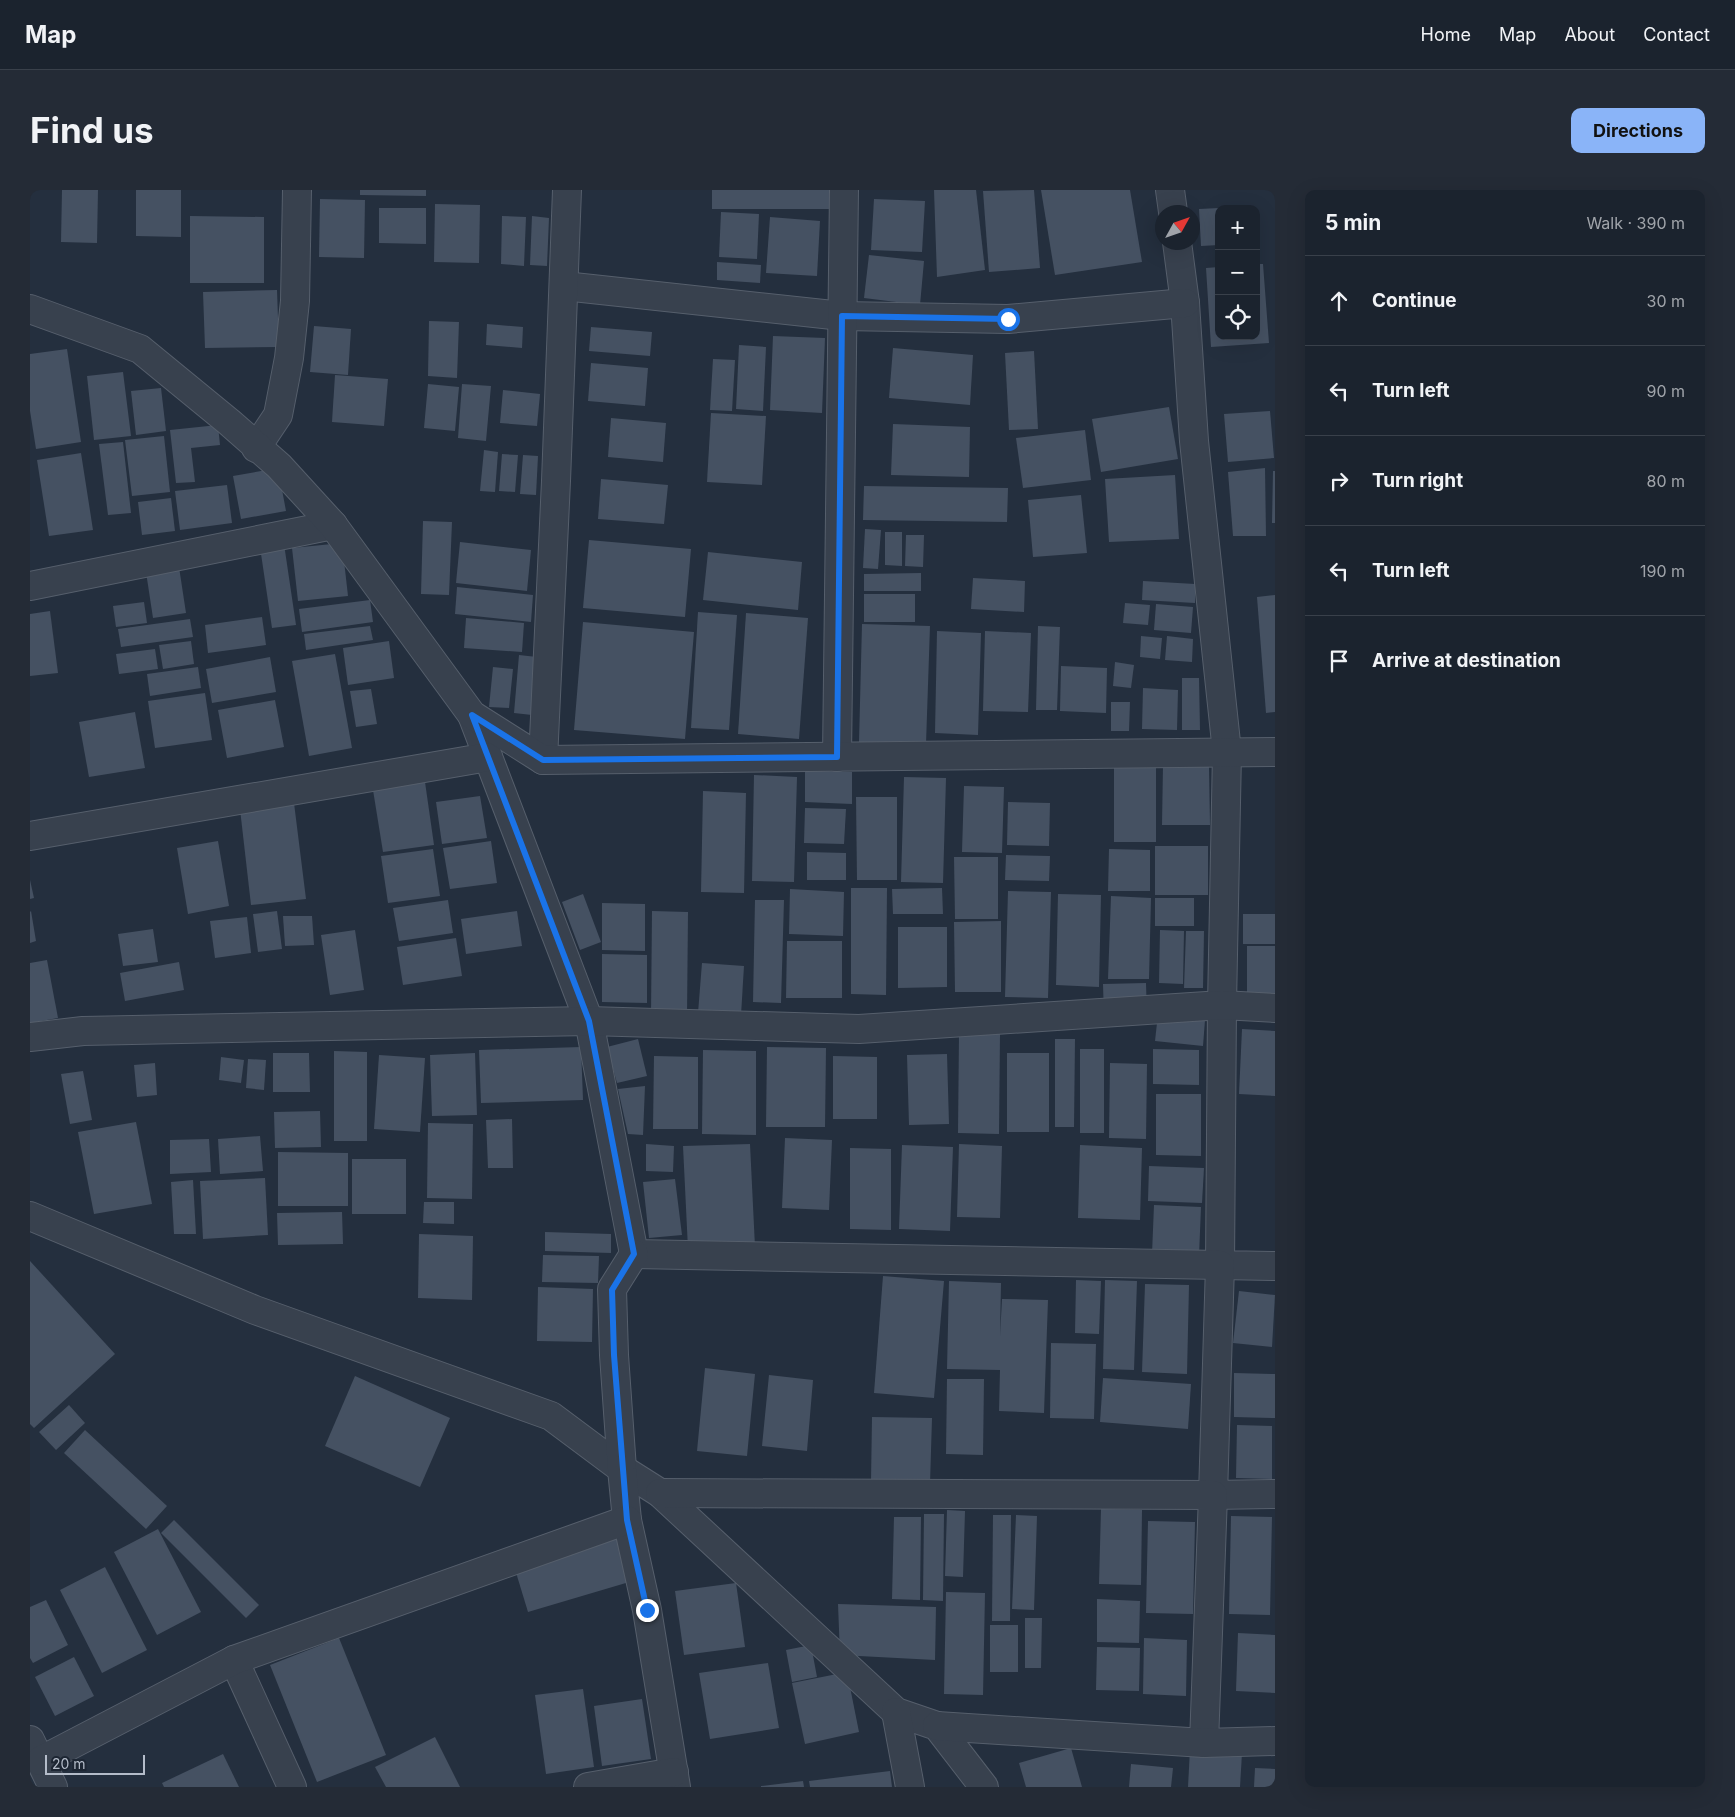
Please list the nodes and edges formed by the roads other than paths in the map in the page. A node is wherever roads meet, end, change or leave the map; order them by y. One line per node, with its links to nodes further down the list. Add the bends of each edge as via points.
1 (297, 190): 11 (street, via 295,300 289,358 278,415)
2 (567, 190): 7 (street)
3 (844, 190): 10 (street)
4 (1170, 190): 5 (street)
5 (1172, 205)
6 (1178, 250): 8 (street)
7 (564, 286): 10 (street); 19 (street)
8 (1185, 303): 10 (street, via 1008,319); 15 (street, via 1194,441)
9 (30, 309): 11 (street, via 140,349)
10 (842, 316): 18 (street)
11 (256, 448): 12 (street, via 279,466)
12 (333, 525): 13 (street); 14 (street)
13 (30, 586)
14 (472, 715): 17 (street); 19 (street)
15 (1227, 752): 16 (street); 18 (street); 21 (street)
16 (1275, 752)
17 (488, 757): 20 (street); 23 (street)
18 (837, 757): 19 (street)
19 (543, 760)
20 (30, 836)
21 (1222, 1005): 22 (street); 23 (street, via 859,1029); 27 (street)
22 (1275, 1008)
23 (589, 1021): 24 (street, via 83,1031); 26 (street)
24 (30, 1037)
25 (30, 1216): 29 (street, via 255,1310 550,1416)
26 (634, 1254): 27 (street); 29 (street, via 612,1290)
27 (1220, 1265): 28 (street); 32 (street)
28 (1275, 1266)
29 (622, 1469): 30 (street); 33 (street)
30 (660, 1493): 32 (street); 35 (street)
31 (1275, 1494): 32 (street)
32 (1213, 1495): 38 (street)
33 (627, 1520): 34 (street); 40 (street, via 647,1610)
34 (234, 1660): 39 (street); 42 (street)
35 (896, 1712): 36 (street); 44 (street)
36 (937, 1726): 38 (street); 45 (street)
37 (1275, 1741): 38 (street)
38 (1204, 1743)
39 (35, 1750): 41 (street)
40 (675, 1779): 43 (street)
41 (53, 1787)
42 (292, 1787)
43 (588, 1787)
44 (910, 1787)
45 (984, 1787)

